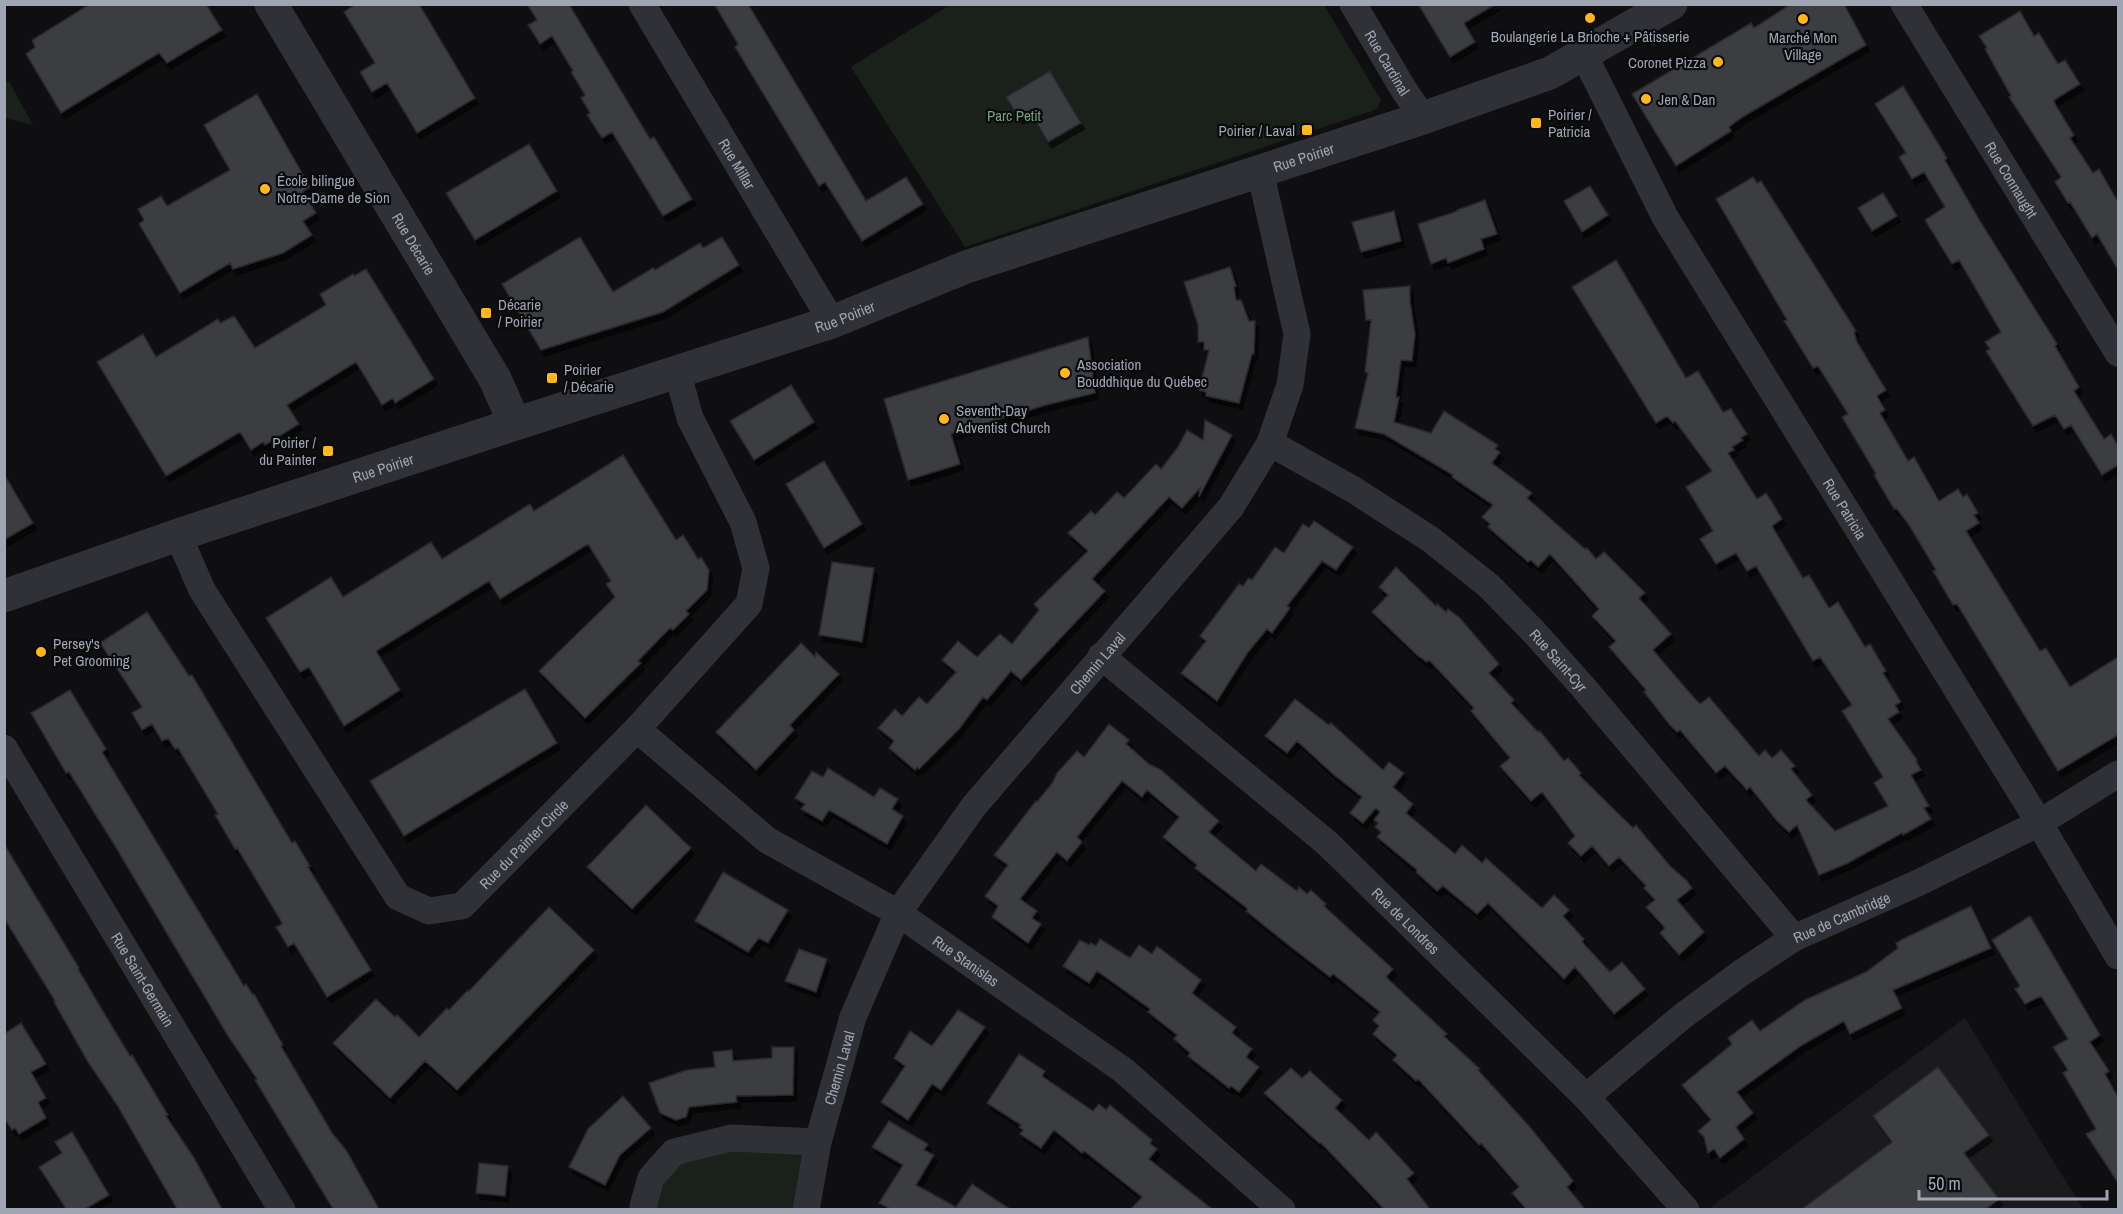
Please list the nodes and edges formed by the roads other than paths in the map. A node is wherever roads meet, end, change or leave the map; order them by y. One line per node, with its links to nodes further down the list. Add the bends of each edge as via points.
1 (271, 4): 12 (street, Rue Décarie, via 495,379)
2 (642, 4): 9 (street, Rue Millar)
3 (1353, 4): 7 (street, Rue Cardinal)
4 (1671, 4): 6 (street, Rue Poirier)
5 (1904, 4): 10 (street, Rue Connaught)
6 (1584, 55): 7 (street, Rue Poirier, via 1550,73); 20 (street, Rue Patricia, via 1665,217)
7 (1423, 118): 8 (street, Rue Poirier)
8 (1260, 171): 9 (street, Rue Poirier, via 966,267); 13 (street, Chemin Laval, via 1297,334 1290,385)
9 (832, 322): 11 (street, Rue Poirier)
10 (2118, 353)
11 (676, 371): 12 (street, Rue Poirier); 17 (street, Rue du Painter Circle, via 690,418 743,522 756,568 749,603)
12 (515, 424): 14 (street, Rue Poirier)
13 (1270, 443): 16 (street, Chemin Laval, via 1231,507); 22 (street, Rue Saint-Cyr, via 1430,539 1489,586 1583,687)
14 (178, 535): 15 (street, Rue Poirier); 17 (street, Rue du Painter Circle, via 202,590 398,897 429,911 462,906)
15 (4, 596)
16 (1101, 656): 21 (street, Chemin Laval, via 974,806); 24 (street, Rue de Londres, via 1327,843)
17 (637, 729): 21 (street, Rue Stanislas, via 766,840)
18 (4, 748): 26 (street, Rue Saint-Germain)
19 (2118, 774): 20 (street, Rue de Cambridge)
20 (2039, 823): 22 (street, Rue de Cambridge, via 1918,884); 23 (street, Rue Patricia)
21 (898, 913): 25 (street, Chemin Laval, via 854,1017); 29 (street, Rue Stanislas, via 1123,1070)
22 (1794, 938): 24 (street, Rue de Cambridge, via 1684,1015)
23 (2118, 956)
24 (1586, 1097): 30 (street, Rue de Londres)
25 (819, 1142): 27 (street, via 731,1138 674,1152 651,1178); 28 (street, Chemin Laval)
26 (282, 1209)
27 (644, 1209)
28 (806, 1209)
29 (1282, 1209)
30 (1686, 1209)

